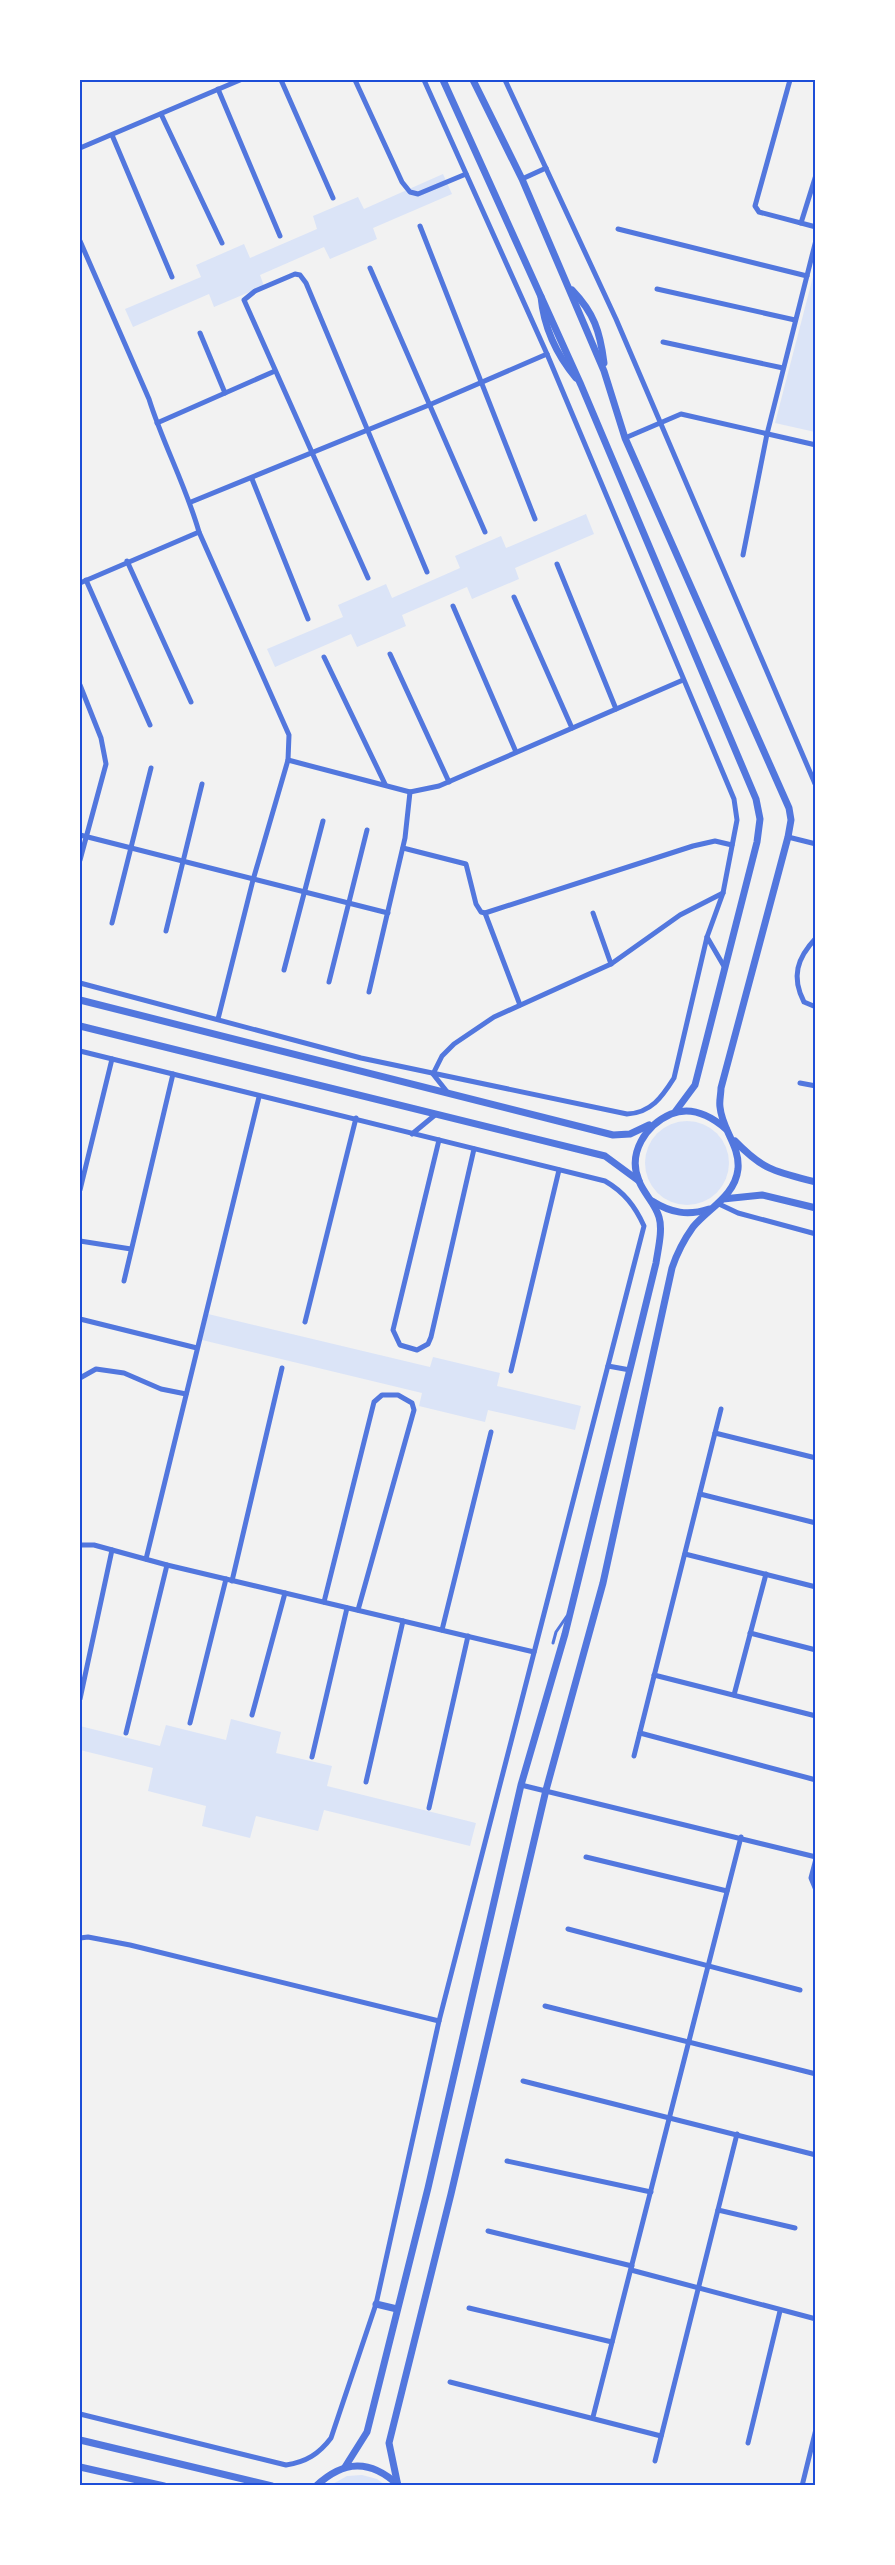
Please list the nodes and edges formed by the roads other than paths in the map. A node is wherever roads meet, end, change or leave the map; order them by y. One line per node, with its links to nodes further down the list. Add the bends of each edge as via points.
1 (240, 80): 9 (street)
2 (281, 80): 17 (street)
3 (355, 80): 14 (street, via 410,192 418,194)
4 (424, 80): 14 (street)
5 (443, 80): 98 (street, via 581,385 756,799 760,819 757,842)
6 (473, 80): 16 (street)
7 (505, 80): 13 (street)
8 (790, 80): 18 (street, via 754,206 759,212)
9 (218, 89): 10 (street); 22 (street)
10 (161, 114): 11 (street); 25 (street)
11 (112, 135): 12 (street); 28 (street)
12 (80, 148)
13 (546, 168): 16 (street); 39 (street)
14 (466, 174): 33 (street)
15 (816, 175): 18 (street)
16 (522, 178): 43 (street, via 568,286 588,306 601,336 604,371)
17 (333, 198)
18 (801, 223): 20 (street)
19 (420, 226): 36 (street)
20 (816, 227)
21 (618, 229): 27 (street)
22 (280, 236)
23 (816, 240): 27 (street)
24 (80, 241): 40 (street)
25 (222, 243)
26 (370, 268): 38 (street)
27 (807, 276): 30 (street)
28 (172, 277)
29 (657, 289): 30 (street)
30 (795, 320): 34 (street)
31 (200, 333): 37 (street)
32 (663, 342): 34 (street)
33 (547, 354): 36 (street); 62 (street)
34 (783, 368): 42 (street)
35 (275, 371): 37 (street); 41 (street, via 244,300 255,291 300,275); 45 (street)
36 (483, 381): 38 (street); 48 (street)
37 (225, 393): 40 (street)
38 (429, 405): 41 (street); 50 (street)
39 (659, 422): 42 (street, via 681,414); 43 (street); 74 (street)
40 (157, 423): 47 (street)
41 (368, 430): 45 (street); 54 (street)
42 (766, 434): 44 (street); 51 (street)
43 (625, 438): 79 (street, via 789,808)
44 (816, 445)
45 (311, 453): 46 (street); 55 (street)
46 (252, 479): 47 (street); 59 (street)
47 (190, 502): 49 (street)
48 (535, 519)
49 (199, 532): 52 (street); 69 (street, via 285,723 289,735)
50 (485, 532)
51 (743, 555)
52 (127, 561): 56 (street); 64 (street)
53 (557, 564): 65 (street)
54 (427, 572)
55 (368, 578)
56 (83, 581): 66 (street)
57 (514, 597): 67 (street)
58 (453, 606): 68 (street)
59 (308, 619)
60 (390, 654): 71 (street)
61 (324, 657): 73 (street)
62 (683, 680): 65 (street); 81 (street, via 734,799 737,820)
63 (80, 686): 78 (street, via 101,738 106,764)
64 (191, 702)
65 (616, 709): 67 (street)
66 (150, 725)
67 (572, 728): 68 (street)
68 (516, 752): 71 (street)
69 (288, 760): 73 (street); 86 (street)
70 (151, 768): 82 (street)
71 (449, 782): 75 (street)
72 (202, 784): 85 (street)
73 (385, 784): 75 (street)
74 (816, 786)
75 (410, 792): 83 (street)
76 (322, 821): 87 (street)
77 (367, 830): 89 (street)
78 (83, 836): 82 (street); 84 (street)
79 (788, 837): 80 (street); 120 (street, via 721,1088 720,1108)
80 (816, 844)
81 (732, 846): 88 (street); 91 (street, via 715,841 693,846)
82 (131, 848): 85 (street); 93 (street)
83 (403, 848): 90 (street); 91 (street, via 466,864 476,904)
84 (80, 860)
85 (183, 860): 86 (street); 94 (street)
86 (253, 880): 87 (street); 106 (street)
87 (305, 890): 89 (street); 99 (street)
88 (723, 893): 95 (street); 97 (street, via 672,920)
89 (349, 903): 90 (street); 100 (street)
90 (388, 913): 102 (street)
91 (485, 913): 104 (street)
92 (593, 913): 97 (street)
93 (112, 923)
94 (166, 931)
95 (707, 938): 98 (street); 111 (street, via 674,1078 662,1097 639,1113 627,1114)
96 (816, 938): 105 (street, via 801,956 796,973 804,1002)
97 (611, 964): 104 (street)
98 (725, 968): 116 (street, via 695,1085)
99 (284, 970)
100 (329, 982)
101 (80, 983): 106 (street)
102 (369, 992)
103 (80, 1000): 114 (street)
104 (520, 1005): 111 (street, via 454,1044)
105 (816, 1008)
106 (218, 1019): 111 (street)
107 (80, 1026): 117 (street)
108 (80, 1051): 109 (street)
109 (112, 1059): 110 (street); 128 (street)
110 (173, 1074): 115 (street); 134 (street)
111 (433, 1074): 114 (street)
112 (800, 1083): 113 (street)
113 (816, 1086)
114 (448, 1093): 119 (street, via 613,1135 630,1134)
115 (259, 1097): 118 (street); 138 (street)
116 (675, 1113): 119 (street); 120 (street, via 694,1112 712,1118)
117 (435, 1115): 121 (street); 126 (street, via 605,1156)
118 (356, 1118): 121 (street); 137 (street)
119 (659, 1120): 126 (street, via 646,1131 638,1147 635,1164)
120 (727, 1130): 122 (street)
121 (412, 1134): 123 (street)
122 (733, 1139): 127 (street, via 768,1169); 130 (street, via 738,1155 737,1172 732,1188)
123 (439, 1140): 124 (street); 124 (street, via 393,1330 400,1345 417,1350 428,1344 431,1337)
124 (474, 1149): 125 (street)
125 (559, 1170): 139 (street, via 615,1187 636,1209 644,1226); 142 (street)
126 (639, 1181): 129 (street)
127 (816, 1182)
128 (80, 1190)
129 (652, 1201): 130 (street, via 683,1214); 141 (street, via 660,1219 659,1241)
130 (718, 1204): 131 (street, via 762,1195); 132 (street); 184 (street, via 680,1245 672,1268 603,1583)
131 (816, 1208)
132 (816, 1234)
133 (80, 1241): 134 (street)
134 (131, 1249): 135 (street)
135 (123, 1281)
136 (80, 1319): 138 (street)
137 (305, 1322)
138 (197, 1348): 144 (street)
139 (608, 1366): 141 (street); 170 (street)
140 (282, 1368): 157 (street)
141 (630, 1370): 163 (street)
142 (511, 1371)
143 (80, 1378): 144 (street, via 96,1369 124,1373 161,1389)
144 (186, 1394): 154 (street)
145 (721, 1409): 147 (street)
146 (491, 1432): 165 (street)
147 (715, 1432): 148 (street); 149 (street)
148 (816, 1458)
149 (700, 1494): 150 (street); 153 (street)
150 (816, 1523)
151 (80, 1545): 152 (street)
152 (112, 1550): 154 (street); 173 (street)
153 (685, 1554): 156 (street); 171 (street)
154 (146, 1559): 155 (street)
155 (166, 1565): 157 (street); 177 (street)
156 (766, 1574): 158 (street); 166 (street)
157 (229, 1580): 159 (street); 176 (street)
158 (816, 1587)
159 (285, 1593): 160 (street); 174 (street)
160 (324, 1602): 161 (street); 162 (street, via 374,1402 382,1395 398,1395 412,1403 414,1410)
161 (347, 1608): 162 (street); 180 (street)
162 (358, 1610): 164 (street)
163 (571, 1611): 168 (lane); 183 (street)
164 (404, 1621): 165 (street); 182 (street)
165 (442, 1630): 167 (street)
166 (750, 1633): 169 (street); 172 (street)
167 (468, 1636): 170 (street); 185 (street)
168 (553, 1643)
169 (816, 1650)
170 (534, 1652): 196 (street)
171 (654, 1675): 172 (street); 178 (street)
172 (734, 1695): 175 (street)
173 (80, 1699)
174 (252, 1715)
175 (816, 1716)
176 (190, 1723)
177 (126, 1733)
178 (640, 1733): 179 (street); 181 (street)
179 (634, 1756)
180 (312, 1757)
181 (816, 1780)
182 (366, 1782)
183 (521, 1785): 184 (street); 212 (street)
184 (546, 1790): 186 (street); 229 (street, via 390,2443)
185 (429, 1808)
186 (741, 1837): 188 (street); 190 (street)
187 (586, 1857): 190 (street)
188 (816, 1858): 189 (street, via 811,1878)
189 (816, 1890)
190 (727, 1891): 193 (street)
191 (568, 1929): 193 (street)
192 (80, 1938): 196 (street, via 130,1945)
193 (709, 1965): 194 (street); 197 (street)
194 (800, 1990)
195 (545, 2006): 197 (street)
196 (439, 2020): 210 (street)
197 (689, 2041): 198 (street); 200 (street)
198 (816, 2074)
199 (524, 2081): 200 (street)
200 (670, 2116): 201 (street); 204 (street)
201 (737, 2134): 202 (street); 205 (street)
202 (816, 2155)
203 (507, 2161): 204 (street)
204 (651, 2192): 208 (street)
205 (718, 2210): 206 (street); 209 (street)
206 (795, 2228)
207 (488, 2231): 208 (street)
208 (631, 2268): 209 (street); 215 (street)
209 (698, 2288): 213 (street); 220 (street)
210 (376, 2304): 212 (street); 217 (street, via 331,2438 303,2463 286,2464)
211 (469, 2308): 215 (street)
212 (397, 2309): 224 (street, via 367,2432)
213 (780, 2311): 214 (street); 222 (street)
214 (816, 2319)
215 (612, 2342): 218 (street)
216 (450, 2382): 218 (street)
217 (80, 2414)
218 (593, 2417): 220 (street)
219 (816, 2429): 230 (street)
220 (661, 2436): 223 (street)
221 (80, 2440): 228 (street)
222 (748, 2443)
223 (655, 2461)
224 (345, 2467): 226 (street); 229 (street, via 373,2468)
225 (82, 2469): 227 (street)
226 (316, 2485)
227 (164, 2486)
228 (272, 2486)
229 (398, 2486)
230 (802, 2486)

